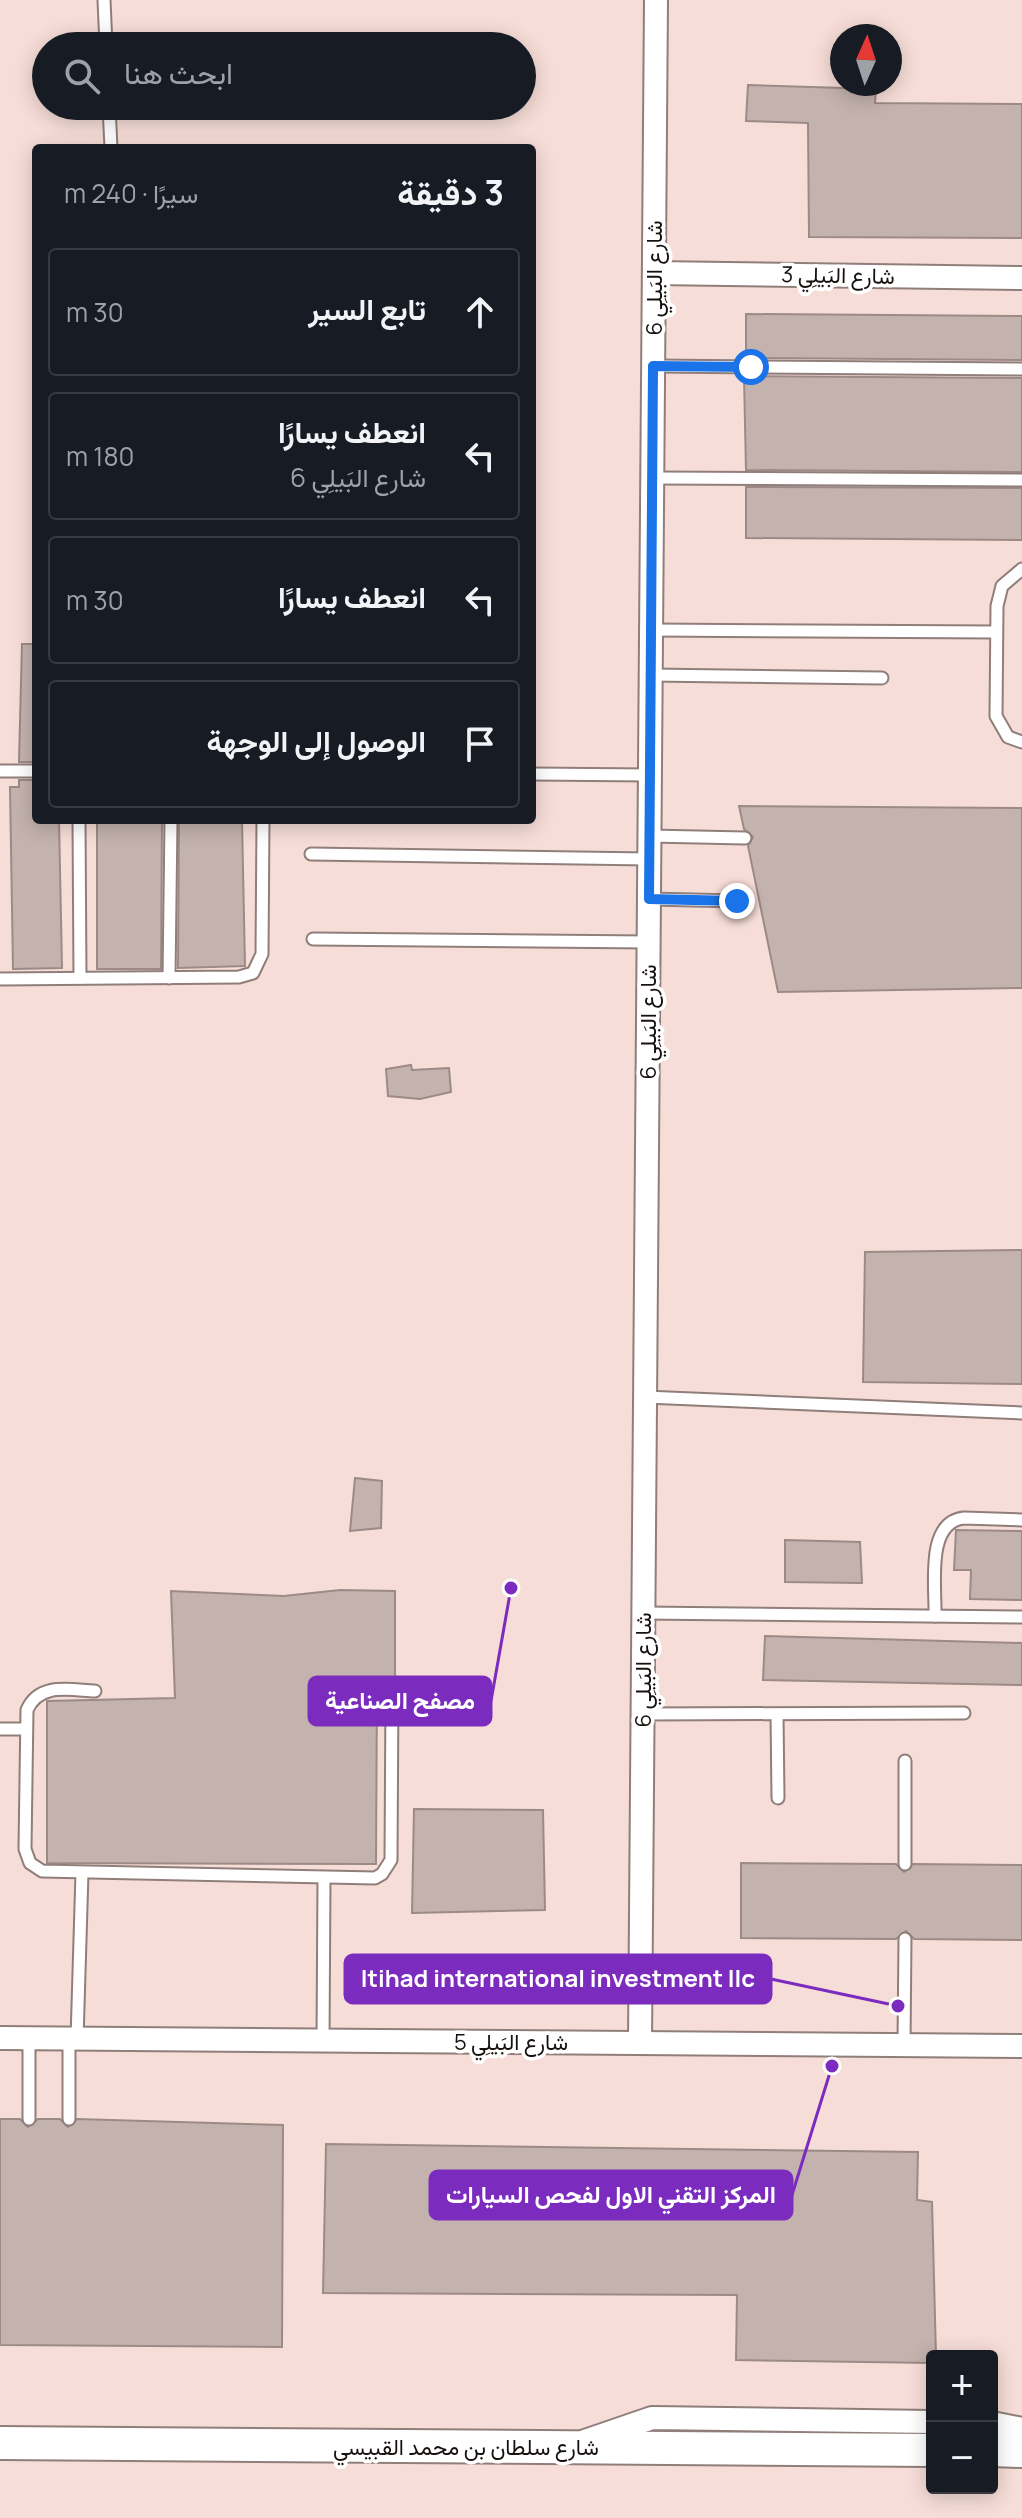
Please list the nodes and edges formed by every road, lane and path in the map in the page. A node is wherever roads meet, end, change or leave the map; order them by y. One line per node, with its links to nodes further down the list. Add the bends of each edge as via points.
1 (104, 0): 3 (lane)
2 (656, 0): 6 (street, شارع البَيلِي 6)
3 (105, 32)
4 (110, 120): 5 (lane)
5 (111, 144)
6 (654, 273): 7 (street, شارع البَيلِي 3); 8 (street, شارع البَيلِي 6)
7 (1022, 278)
8 (653, 366): 9 (lane); 10 (street, شارع البَيلِي 6)
9 (1022, 369)
10 (652, 478): 11 (lane); 13 (street, شارع البَيلِي 6)
11 (1022, 480)
12 (1022, 569): 14 (lane, via 1009,577 998,596)
13 (651, 630): 14 (lane); 15 (street, شارع البَيلِي 6)
14 (996, 632): 17 (lane, via 997,724 1008,737)
15 (651, 675): 16 (lane); 21 (street, شارع البَيلِي 6)
16 (882, 678)
17 (1022, 742)
18 (0, 771): 19 (lane)
19 (32, 771)
20 (536, 774): 21 (lane)
21 (650, 775): 25 (street, شارع البَيلِي 6)
22 (79, 824): 33 (lane)
23 (171, 824): 34 (lane)
24 (263, 824): 34 (lane, via 262,954 257,968 246,976)
25 (650, 836): 26 (lane); 28 (street, شارع البَيلِي 6)
26 (745, 838)
27 (311, 854): 28 (lane)
28 (649, 859): 29 (street, شارع البَيلِي 6)
29 (649, 899): 30 (lane); 32 (street, شارع البَيلِي 6)
30 (737, 901)
31 (313, 939): 32 (lane)
32 (649, 942): 36 (street, شارع البَيلِي 6)
33 (80, 978): 34 (lane); 35 (lane)
34 (169, 978)
35 (0, 979)
36 (645, 1397): 37 (lane); 39 (street, شارع البَيلِي 6)
37 (1022, 1413)
38 (1022, 1520): 40 (lane, via 956,1519 942,1529)
39 (643, 1613): 40 (lane); 45 (street, شارع البَيلِي 6)
40 (935, 1616): 41 (lane)
41 (1022, 1617)
42 (95, 1691): 48 (lane, via 43,1691 30,1701)
43 (392, 1693): 53 (lane, via 391,1860 375,1878)
44 (964, 1713): 46 (lane)
45 (643, 1714): 46 (lane); 59 (street, شارع البَيلِي 6)
46 (777, 1714): 50 (lane)
47 (0, 1729): 48 (lane)
48 (26, 1729): 52 (lane, via 27,1856 42,1871)
49 (905, 1761): 51 (lane)
50 (778, 1798)
51 (905, 1864)
52 (82, 1873): 53 (lane); 57 (lane)
53 (324, 1879): 58 (lane)
54 (905, 1939): 60 (lane)
55 (0, 2038): 56 (street, شارع البَيلِي 5)
56 (29, 2038): 57 (street, شارع البَيلِي 5); 62 (lane)
57 (73, 2039): 58 (street, شارع البَيلِي 5); 63 (lane)
58 (323, 2041): 59 (street, شارع البَيلِي 5)
59 (640, 2043): 60 (street, شارع البَيلِي 5)
60 (904, 2045): 61 (street, شارع البَيلِي 5)
61 (1022, 2046)
62 (29, 2119)
63 (69, 2119)
64 (926, 2422): 68 (street, via 652,2418)
65 (998, 2424): 66 (street)
66 (1022, 2429)
67 (0, 2443): 68 (main road, شارع سلطان بن محمد القبيسي)
68 (557, 2448): 69 (main road, شارع سلطان بن محمد القبيسي)
69 (926, 2450)
70 (998, 2450): 71 (main road)
71 (1022, 2451)

